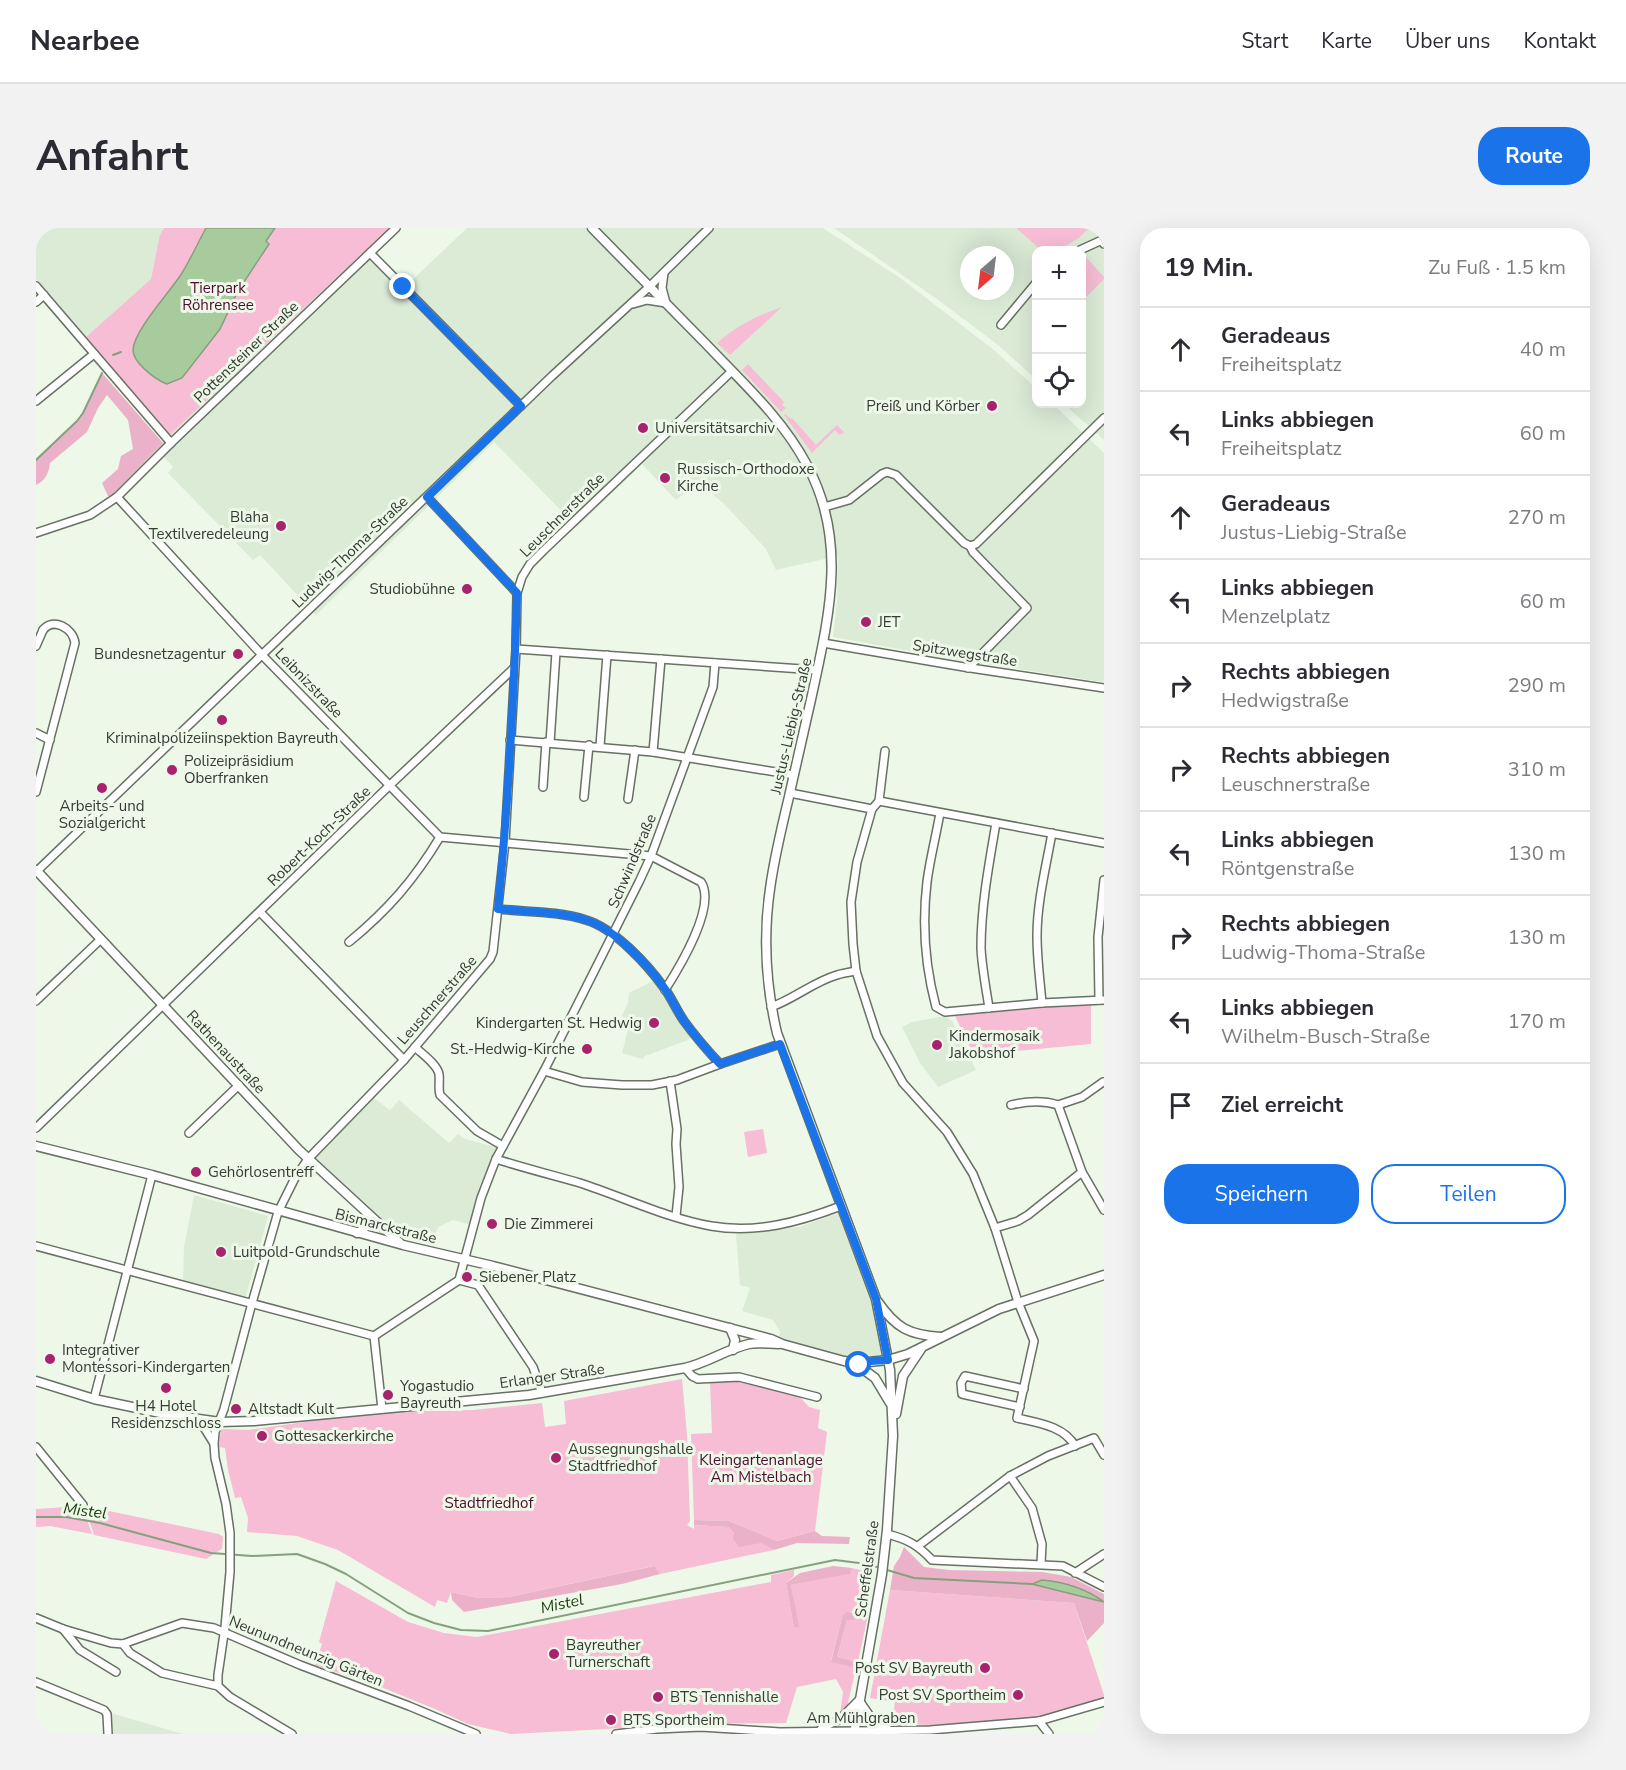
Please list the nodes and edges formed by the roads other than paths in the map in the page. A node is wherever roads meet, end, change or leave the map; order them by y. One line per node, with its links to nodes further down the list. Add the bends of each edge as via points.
1 (396, 228): 6 (street, Pottensteiner Straße)
2 (592, 228): 9 (main road, Justus-Liebig-Straße)
3 (709, 228): 7 (street, Ludwig-Thoma-Straße)
4 (1104, 244): 5 (street, via 1102,240)
5 (1086, 247)
6 (370, 253): 19 (street); 21 (street, Pottensteiner Straße)
7 (664, 273): 9 (street, Ludwig-Thoma-Straße); 13 (street)
8 (36, 286): 11 (street)
9 (649, 287): 13 (main road, Justus-Liebig-Straße); 14 (street, Ludwig-Thoma-Straße)
10 (1032, 288): 15 (street)
11 (44, 295): 12 (street); 16 (street)
12 (36, 302)
13 (666, 303): 14 (street, via 647,300); 17 (main road, Justus-Liebig-Straße)
14 (628, 306): 19 (street, Ludwig-Thoma-Straße)
15 (1001, 325)
16 (94, 354): 18 (street); 21 (street)
17 (732, 371): 24 (main road, Justus-Liebig-Straße, via 787,432 808,467); 27 (street, Leuschnerstraße, via 530,564)
18 (36, 401)
19 (521, 406): 23 (street, Ludwig-Thoma-Straße)
20 (1104, 418): 26 (street, via 983,538)
21 (171, 443): 22 (street, Pottensteiner Straße)
22 (117, 497): 25 (street, Pottensteiner Straße, via 90,515); 33 (street, Leibnizstraße)
23 (427, 497): 27 (street); 33 (street, Ludwig-Thoma-Straße)
24 (824, 507): 26 (street, via 849,500 882,474 892,473); 29 (main road, Justus-Liebig-Straße, via 832,559 831,599)
25 (36, 533)
26 (970, 546): 38 (street, via 1027,608)
27 (517, 593): 31 (street, Leuschnerstraße)
28 (39, 628): 30 (street); 44 (street, via 58,625 75,637)
29 (823, 643): 38 (street, Spitzwegstraße); 39 (main road, Justus-Liebig-Straße)
30 (36, 646)
31 (516, 649): 32 (street); 37 (street, Leuschnerstraße)
32 (556, 652): 34 (street); 46 (street)
33 (262, 655): 54 (street, Leibnizstraße); 69 (street, Ludwig-Thoma-Straße)
34 (607, 655): 35 (street); 48 (street)
35 (661, 659): 36 (street); 51 (street)
36 (715, 663): 39 (street); 52 (street, Schwindstraße, via 713,687)
37 (514, 668): 40 (street, Leuschnerstraße); 41 (street, Robert-Koch-Straße)
38 (969, 668): 42 (street, Spitzwegstraße)
39 (817, 669): 53 (main road, Justus-Liebig-Straße)
40 (513, 687): 41 (street); 45 (street, Leuschnerstraße)
41 (495, 688): 54 (street, Robert-Koch-Straße)
42 (1104, 688)
43 (36, 733): 44 (street)
44 (50, 740): 56 (street)
45 (510, 740): 46 (street); 66 (street, Leuschnerstraße)
46 (548, 742): 47 (street); 55 (street)
47 (589, 745): 48 (street); 58 (street)
48 (600, 746): 49 (street)
49 (635, 750): 51 (street); 59 (street)
50 (885, 751): 60 (street)
51 (653, 752): 52 (street)
52 (687, 757): 53 (street); 68 (street, Schwindstraße)
53 (794, 775): 57 (main road, Justus-Liebig-Straße)
54 (390, 785): 65 (street, Leibnizstraße); 72 (street, Robert-Koch-Straße)
55 (543, 787)
56 (36, 792)
57 (790, 793): 61 (street); 82 (main road, Justus-Liebig-Straße, via 774,862 767,919)
58 (584, 797)
59 (628, 799)
60 (879, 801): 61 (street); 62 (street)
61 (872, 809): 76 (street, via 851,902)
62 (940, 813): 63 (street); 83 (street, via 927,881 924,927 929,981 936,1007 945,1012)
63 (996, 823): 64 (street); 83 (street, via 982,916 983,976)
64 (1052, 833): 67 (street); 80 (street, via 1037,934)
65 (440, 837): 66 (street); 75 (street, via 407,886)
66 (505, 842): 68 (street); 71 (street, Leuschnerstraße)
67 (1104, 843)
68 (651, 856): 73 (street, Schwindstraße); 77 (street, via 700,882 706,894 690,945)
69 (36, 871): 74 (main road, Rathenaustraße)
70 (1104, 880): 78 (street, via 1098,937)
71 (498, 909): 73 (street, via 567,915 587,920); 85 (street, Leuschnerstraße, via 490,959)
72 (260, 912): 81 (street, Robert-Koch-Straße); 86 (street)
73 (613, 935): 77 (street); 88 (street, Schwindstraße)
74 (101, 939): 79 (street); 81 (main road, Rathenaustraße)
75 (349, 942)
76 (856, 971): 82 (street, via 835,975); 107 (street, via 882,1045 903,1083 947,1132 973,1174)
77 (665, 990): 87 (street, via 689,1028)
78 (1102, 1000): 80 (street)
79 (36, 1002)
80 (1042, 1003): 83 (street)
81 (164, 1005): 91 (main road, Rathenaustraße); 94 (street, Robert-Koch-Straße)
82 (771, 1007): 84 (main road, Justus-Liebig-Straße)
83 (989, 1008)
84 (780, 1044): 87 (street); 102 (main road, Justus-Liebig-Straße)
85 (415, 1047): 86 (street, Leuschnerstraße); 97 (street, via 437,1069 440,1095 477,1131)
86 (404, 1060): 98 (street, Leuschnerstraße)
87 (720, 1064): 89 (street)
88 (544, 1071): 89 (street, via 598,1084); 97 (street, Schwindstraße)
89 (670, 1082): 106 (street, via 677,1129)
90 (1103, 1082): 93 (street, via 1082,1097)
91 (239, 1084): 95 (street); 98 (main road, Rathenaustraße)
92 (1011, 1105): 93 (street, via 1027,1101)
93 (1058, 1105): 100 (street)
94 (36, 1128)
95 (189, 1133)
96 (36, 1146): 101 (main road, Bismarckstraße)
97 (503, 1146): 99 (street, Schwindstraße)
98 (308, 1159): 104 (street, Leuschnerstraße); 105 (main road, Rathenaustraße)
99 (496, 1159): 106 (street); 111 (street, Schwindstraße)
100 (1082, 1172): 103 (street); 107 (street, via 1028,1215)
101 (152, 1175): 104 (main road, Bismarckstraße); 112 (street)
102 (841, 1206): 106 (street, via 805,1220 766,1227 710,1226); 115 (main road, Justus-Liebig-Straße)
103 (1104, 1210)
104 (278, 1212): 108 (main road, Bismarckstraße); 117 (street, Leuschnerstraße)
105 (368, 1214): 108 (main road, via 364,1229); 109 (main road, Rathenaustraße)
106 (676, 1216)
107 (995, 1228): 116 (street)
108 (357, 1233): 109 (main road, Bismarckstraße)
109 (399, 1242): 111 (main road, Bismarckstraße)
110 (36, 1246): 112 (street)
111 (464, 1259): 114 (street, Schwindstraße); 118 (main road, Bismarckstraße)
112 (128, 1270): 117 (street); 131 (street)
113 (1104, 1275): 116 (main road)
114 (459, 1280): 119 (street); 129 (street, via 478,1285 533,1367)
115 (876, 1299): 120 (main road, via 903,1329 924,1336); 124 (main road, Scheffelstraße)
116 (1018, 1302): 120 (main road); 128 (street, via 1034,1341)
117 (252, 1303): 119 (street); 136 (street, Leuschnerstraße)
118 (730, 1328): 121 (main road, Bismarckstraße); 123 (main road, via 734,1335)
119 (374, 1336): 134 (street)
120 (941, 1336): 122 (main road)
121 (782, 1344): 123 (main road, Erlanger Straße, via 749,1344); 125 (main road)
122 (923, 1347): 124 (main road); 137 (main road, via 903,1376)
123 (732, 1350): 126 (main road, Erlanger Straße)
124 (888, 1360): 125 (main road); 132 (main road, Scheffelstraße)
125 (853, 1362): 132 (main road, via 875,1378)
126 (685, 1368): 129 (main road, Erlanger Straße); 130 (street, via 698,1379 739,1377)
127 (36, 1381): 131 (main road, Erlanger Straße)
128 (1024, 1389): 133 (street); 133 (street, via 965,1376 961,1383 962,1394)
129 (542, 1393): 134 (main road, Erlanger Straße)
130 (817, 1397)
131 (94, 1399): 135 (main road, Erlanger Straße)
132 (892, 1407): 137 (main road, Scheffelstraße)
133 (1020, 1407): 139 (street, via 1017,1418 1054,1428 1069,1436)
134 (382, 1409): 136 (main road, Erlanger Straße)
135 (177, 1416): 136 (main road, Erlanger Straße); 138 (street, Erlanger Straße, via 203,1426)
136 (220, 1422): 138 (street, Leuschnerstraße)
137 (893, 1423): 144 (main road, Scheffelstraße)
138 (214, 1444): 152 (street, via 230,1536)
139 (1075, 1446): 141 (street, via 1094,1438); 142 (street)
140 (36, 1447): 143 (street)
141 (1104, 1455)
142 (1010, 1476): 145 (street); 147 (street, via 1032,1508 1042,1544)
143 (83, 1505)
144 (887, 1534): 145 (street); 157 (main road, Scheffelstraße)
145 (918, 1546): 147 (street, via 932,1560)
146 (1104, 1554): 148 (street)
147 (1041, 1564): 148 (street, via 1063,1566)
148 (1075, 1573): 149 (street)
149 (1104, 1587)
150 (36, 1618): 151 (street)
151 (63, 1629): 153 (street); 154 (street, via 80,1650)
152 (224, 1632): 153 (street, Neunundneunzig Gärten, via 182,1623); 156 (street); 165 (street, Neunundneunzig Gärten)
153 (123, 1644): 156 (street, via 130,1653 162,1673)
154 (116, 1672)
155 (36, 1682): 163 (street, via 104,1710)
156 (218, 1686): 164 (street)
157 (859, 1700): 160 (street); 161 (main road, Scheffelstraße); 162 (street, via 874,1722)
158 (1104, 1702): 159 (street, Am Mühlgraben)
159 (1039, 1721): 162 (street, Am Mühlgraben); 167 (street)
160 (822, 1732): 161 (street, Am Mühlgraben); 166 (street, Am Mühlgraben, via 701,1727)
161 (855, 1732): 162 (street, Am Mühlgraben)
162 (893, 1732)
163 (108, 1734)
164 (292, 1734)
165 (476, 1734)
166 (616, 1734)
167 (1049, 1734)

